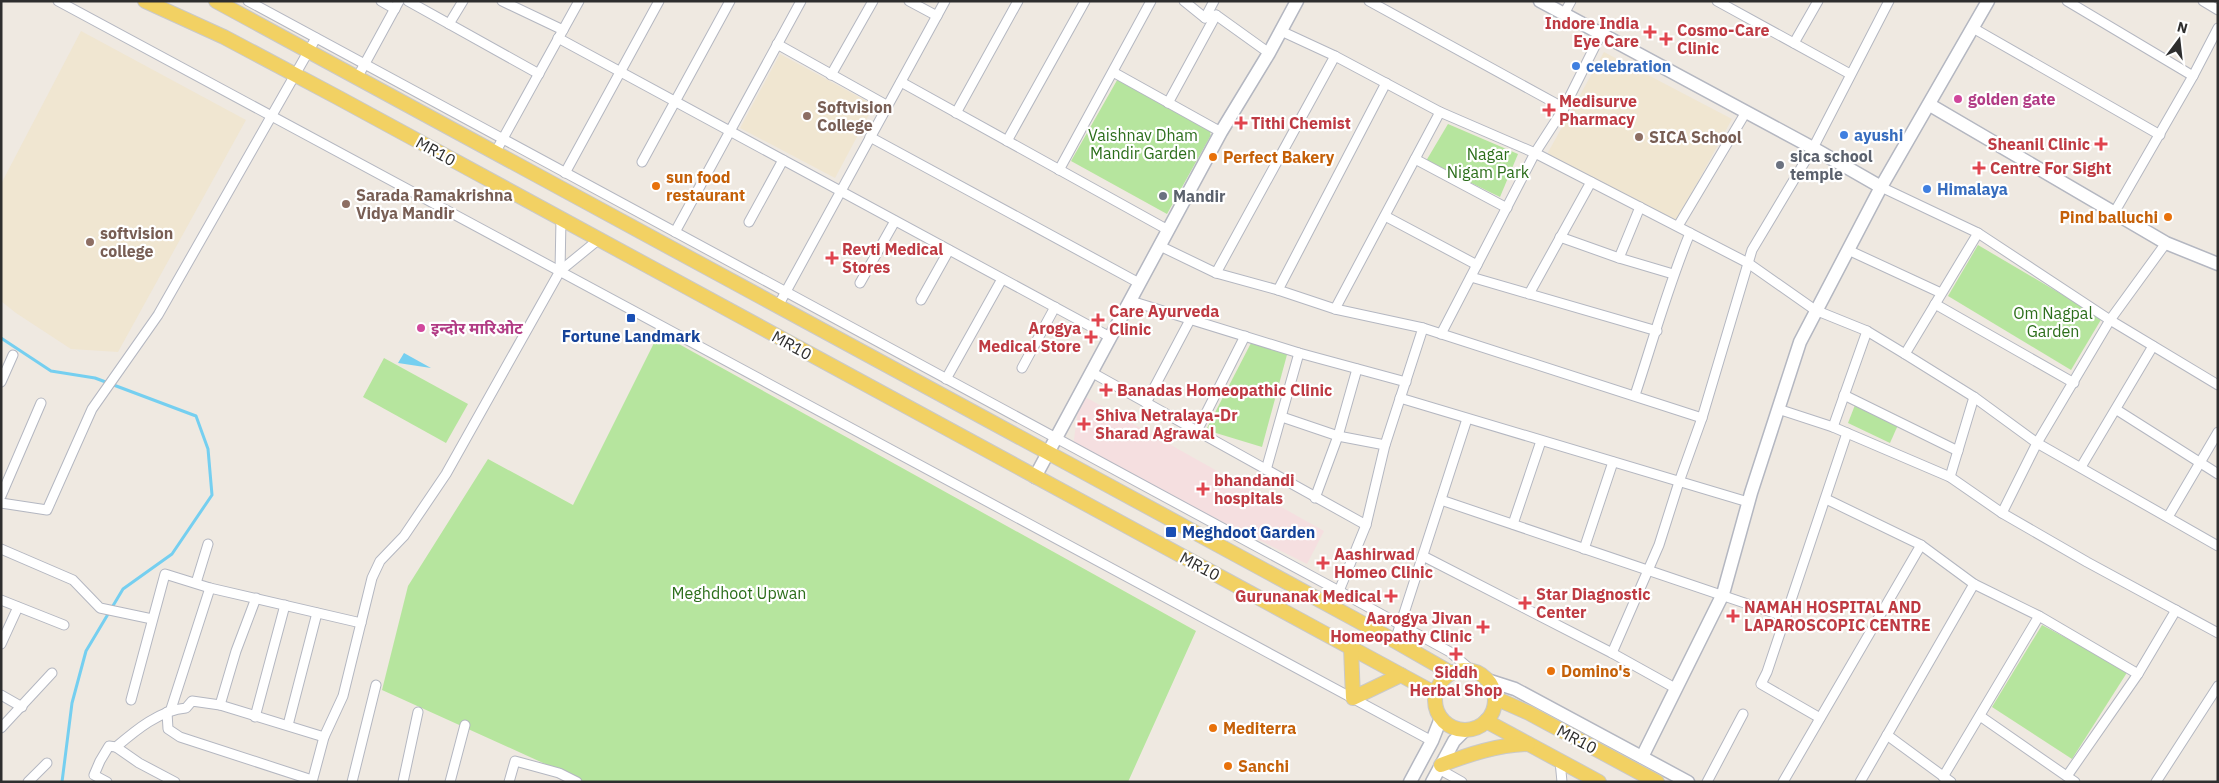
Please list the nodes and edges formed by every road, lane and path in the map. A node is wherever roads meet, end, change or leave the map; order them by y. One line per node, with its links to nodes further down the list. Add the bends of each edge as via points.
1 (58, 1): 69 (street)
2 (145, 1): 56 (main road, MR10, via 224,37)
3 (216, 1): 47 (main road, MR10)
4 (248, 1): 44 (street)
5 (382, 1): 31 (street)
6 (408, 1): 38 (street)
7 (463, 1): 38 (street)
8 (502, 1): 32 (street)
9 (579, 1): 42 (street)
10 (660, 1): 51 (street)
11 (730, 1): 61 (street)
12 (801, 1): 46 (street)
13 (873, 1): 54 (street)
14 (909, 1): 36 (street)
15 (945, 1): 36 (street)
16 (1018, 1): 68 (street)
17 (1085, 1): 75 (street)
18 (1151, 1): 52 (street)
19 (1184, 1): 37 (street)
20 (1214, 1): 37 (street)
21 (1297, 1): 40 (street)
22 (1369, 1): 65 (street)
23 (1540, 1): 35 (street)
24 (1571, 1): 35 (street)
25 (1716, 1): 45 (street)
26 (1818, 1): 45 (street)
27 (1889, 1): 55 (street)
28 (1988, 1): 39 (street)
29 (2067, 1): 57 (street)
30 (2203, 1): 33 (street)
31 (397, 5): 50 (street)
32 (516, 5): 42 (street)
33 (2218, 10)
34 (1216, 14): 37 (street); 48 (street); 62 (street)
35 (1564, 14): 43 (street)
36 (937, 16): 59 (street)
37 (1206, 18)
38 (449, 24): 53 (street)
39 (1973, 28): 63 (street); 72 (street)
40 (1281, 31): 48 (street); 49 (street)
41 (2217, 31): 57 (street)
42 (561, 34): 51 (street); 53 (street)
43 (1602, 34): 65 (street); 67 (street)
44 (316, 38): 47 (street); 50 (street)
45 (1794, 43): 55 (street)
46 (777, 44): 54 (street); 70 (street)
47 (308, 51): 56 (street); 58 (main road, MR10)
48 (1269, 53): 71 (street)
49 (1335, 56): 60 (street); 110 (street)
50 (364, 64): 58 (street); 74 (street)
51 (620, 72): 61 (street); 83 (street)
52 (1113, 72): 62 (street); 82 (street)
53 (539, 74): 74 (street)
54 (831, 74): 64 (street)
55 (1850, 74): 76 (street)
56 (295, 75): 69 (street); 91 (main road, MR10)
57 (2194, 76): 72 (street)
58 (357, 78): 77 (main road, MR10)
59 (901, 82): 64 (street); 68 (street)
60 (1386, 83): 66 (street); 116 (street)
61 (675, 102): 70 (street); 81 (street)
62 (1168, 103): 71 (street)
63 (1930, 105): 85 (street); 89 (street)
64 (888, 106): 73 (street)
65 (1564, 108): 78 (street)
66 (1440, 112): 78 (street); 79 (street)
67 (1746, 112): 76 (street); 94 (street)
68 (956, 113): 75 (street)
69 (272, 116): 109 (street); 181 (street, via 158,315 92,409 47,510)
70 (730, 131): 80 (street); 96 (street)
71 (1221, 132): 95 (street)
72 (2160, 135): 89 (street)
73 (870, 137): 86 (street); 115 (street)
74 (503, 139): 77 (street); 83 (street)
75 (1007, 141): 82 (street)
76 (1813, 148): 85 (street); 107 (street, via 1752,250)
77 (496, 153): 123 (main road, MR10)
78 (1535, 153): 84 (street); 88 (street)
79 (1415, 159): 88 (street); 90 (street)
80 (783, 160): 86 (street); 93 (street)
81 (642, 162)
82 (1059, 170): 95 (street)
83 (565, 173): 96 (street)
84 (1591, 182): 87 (street); 99 (street)
85 (1881, 187): 98 (street); 104 (street)
86 (841, 191): 92 (street); 117 (street)
87 (1640, 207): 94 (street); 105 (street)
88 (1507, 208): 108 (street)
89 (2114, 213): 101 (street)
90 (1385, 216): 108 (street); 125 (street)
91 (561, 219): 100 (main road, MR10); 109 (street)
92 (895, 221): 103 (street); 114 (street)
93 (749, 222)
94 (1678, 226): 97 (street)
95 (1168, 230): 102 (street)
96 (675, 232): 117 (street)
97 (1690, 233): 107 (street); 111 (street)
98 (1978, 233): 119 (street); 128 (street)
99 (1560, 237): 105 (street); 118 (street)
100 (598, 240): 109 (street); 174 (main road, MR10)
101 (2166, 243): 106 (street); 128 (street)
102 (1160, 246): 110 (street); 115 (street)
103 (949, 250): 113 (street); 120 (street)
104 (1848, 250): 119 (street); 126 (street)
105 (1619, 258): 111 (street)
106 (2217, 261)
107 (1748, 263): 126 (street); 156 (street)
108 (1477, 265): 112 (street)
109 (560, 271): 208 (street, via 446,474 404,536 380,561 372,578); 227 (street)
110 (1216, 273): 116 (street)
111 (1673, 274): 130 (street)
112 (1471, 277): 118 (street); 132 (street)
113 (1002, 279): 124 (street); 142 (street)
114 (860, 283)
115 (1140, 283): 121 (street)
116 (1278, 290): 125 (street)
117 (785, 292): 123 (street); 142 (street)
118 (1529, 294): 130 (street)
119 (1941, 294): 122 (street)
120 (921, 300)
121 (1131, 301): 127 (street); 134 (street)
122 (1935, 304): 137 (street); 145 (street)
123 (778, 306): 168 (main road, MR10)
124 (1055, 308): 134 (street); 139 (street)
125 (1336, 309): 129 (street)
126 (1815, 310): 131 (street); 153 (street, via 1800,342)
127 (1191, 318): 133 (street); 152 (street)
128 (2110, 320): 135 (street); 145 (street)
129 (1423, 328): 132 (street); 144 (street)
130 (1657, 331): 147 (street)
131 (1867, 332): 137 (street); 148 (street)
132 (1441, 334): 147 (street)
133 (1245, 336): 136 (street); 159 (street)
134 (1110, 337): 141 (street)
135 (2153, 346): 146 (street); 154 (street)
136 (1298, 353): 140 (street); 155 (street)
137 (1905, 354): 149 (street)
138 (13, 355): 143 (street)
139 (1022, 368)
140 (1357, 369): 144 (street); 162 (street)
141 (1091, 372): 152 (street); 163 (street)
142 (946, 379): 163 (street)
143 (1, 382)
144 (1406, 382): 150 (street)
145 (2074, 383): 165 (street)
146 (2218, 385)
147 (1635, 395): 156 (street)
148 (1844, 395): 158 (street); 167 (street)
149 (1974, 397): 165 (street); 167 (street)
150 (1400, 398): 157 (street); 166 (street)
151 (41, 403): 177 (street)
152 (1146, 403): 159 (street)
153 (1778, 409): 158 (street); 182 (street)
154 (2117, 410): 170 (street); 171 (street)
155 (1282, 418): 162 (street); 172 (street)
156 (1702, 418): 176 (street)
157 (1467, 419): 164 (street); 180 (street)
158 (1833, 427): 161 (street)
159 (1197, 431): 172 (street)
160 (2218, 432): 170 (street)
161 (1847, 433): 175 (street); 179 (street)
162 (1338, 436): 166 (street); 178 (street)
163 (1056, 438): 168 (street); 197 (street)
164 (1541, 441): 169 (street); 185 (street)
165 (2037, 443): 171 (street); 183 (street)
166 (1385, 445): 186 (street)
167 (1958, 451): 175 (street)
168 (1048, 453): 174 (street); 212 (main road, MR10)
169 (1613, 462): 176 (street); 191 (street)
170 (2200, 464): 173 (street); 184 (street)
171 (2081, 467): 184 (street)
172 (1266, 470): 178 (street)
173 (2218, 474)
174 (1035, 476): 214 (main road, MR10)
175 (1950, 477): 183 (street)
176 (1678, 482): 182 (street); 193 (street, via 1660,546)
177 (1, 496)
178 (1315, 498): 186 (street)
179 (1826, 499): 188 (street); 206 (street)
180 (1441, 500): 185 (street); 192 (street)
181 (1, 502)
182 (1748, 502): 198 (street)
183 (2002, 513): 203 (street)
184 (2168, 516): 189 (street)
185 (1513, 524): 191 (street)
186 (1366, 525): 197 (street)
187 (208, 544): 194 (street)
188 (1921, 544): 195 (street); 238 (street)
189 (2218, 546)
190 (1, 549): 207 (street, via 73,580 100,608)
191 (1584, 549): 193 (street)
192 (1422, 556): 209 (street); 215 (street)
193 (1648, 570): 198 (street); 215 (street)
194 (196, 583): 196 (street); 207 (street, via 165,574)
195 (1974, 584): 205 (street); 244 (street)
196 (210, 588): 199 (street); 232 (street)
197 (1339, 591): 209 (street)
198 (1723, 594): 206 (street); 224 (street)
199 (256, 598): 201 (street); 230 (street)
200 (1, 600): 202 (street)
201 (285, 605): 204 (street); 236 (street)
202 (18, 608): 210 (street); 213 (street)
203 (2176, 610): 211 (street); 219 (street)
204 (317, 613): 208 (street); 240 (street)
205 (2039, 616): 219 (street); 235 (street)
206 (1786, 617): 238 (street, via 1761,684)
207 (152, 619): 229 (street)
208 (361, 623): 245 (street, via 343,696)
209 (1401, 625): 212 (street); 216 (street, via 1450,652)
210 (64, 626)
211 (2218, 633)
212 (1395, 641): 218 (main road, MR10)
213 (1, 644)
214 (1351, 648): 220 (main road, MR10); 227 (main road)
215 (1612, 653): 224 (street)
216 (1471, 670): 218 (main road); 221 (main road)
217 (52, 673): 231 (street)
218 (1451, 674): 225 (main road, via 1444,679)
219 (2138, 674): 255 (street)
220 (1401, 675): 225 (main road, MR10); 227 (main road)
221 (1487, 680): 228 (main road); 249 (street, via 1516,689)
222 (376, 685): 260 (street)
223 (2218, 686): 275 (street)
224 (1675, 688): 249 (street)
225 (1436, 694): 237 (main road, via 1435,702)
226 (1, 695): 231 (street)
227 (1353, 698): 246 (street)
228 (1495, 698): 239 (main road); 270 (main road, MR10)
229 (131, 700)
230 (220, 706): 232 (street, via 192,701 186,708); 236 (street)
231 (22, 707): 242 (street)
232 (169, 711): 248 (street); 256 (street, via 168,729 180,737)
233 (418, 712): 261 (street)
234 (1743, 714): 272 (street)
235 (1980, 716): 254 (street); 255 (street)
236 (255, 717): 240 (street)
237 (1441, 718): 243 (main road, via 1447,724); 246 (street)
238 (1820, 718): 273 (street)
239 (1486, 721): 243 (main road); 247 (main road, MR10)
240 (288, 725): 245 (street)
241 (464, 725): 262 (street)
242 (1, 728)
243 (1465, 730): 252 (street)
244 (1886, 735): 254 (street); 274 (street)
245 (324, 737): 256 (street)
246 (1432, 741): 265 (street)
247 (1531, 744): 250 (main road, MR10); 252 (main road, via 1479,751)
248 (116, 747): 258 (street, via 109,746 94,775); 259 (street)
249 (1642, 757): 271 (street)
250 (1560, 761): 268 (street); 269 (main road, MR10)
251 (47, 762): 257 (street)
252 (1440, 767): 266 (street); 267 (street)
253 (558, 778): 263 (street, via 515,760); 264 (street)
254 (1947, 779)
255 (2071, 779)
256 (312, 781)
257 (28, 782)
258 (107, 782)
259 (175, 782)
260 (352, 782)
261 (403, 782)
262 (450, 782)
263 (509, 782)
264 (577, 782)
265 (1410, 782)
266 (1432, 782)
267 (1462, 782)
268 (1562, 782)
269 (1599, 782)
270 (1657, 782)
271 (1688, 782)
272 (1707, 782)
273 (1783, 782)
274 (1860, 782)
275 (2156, 782)

